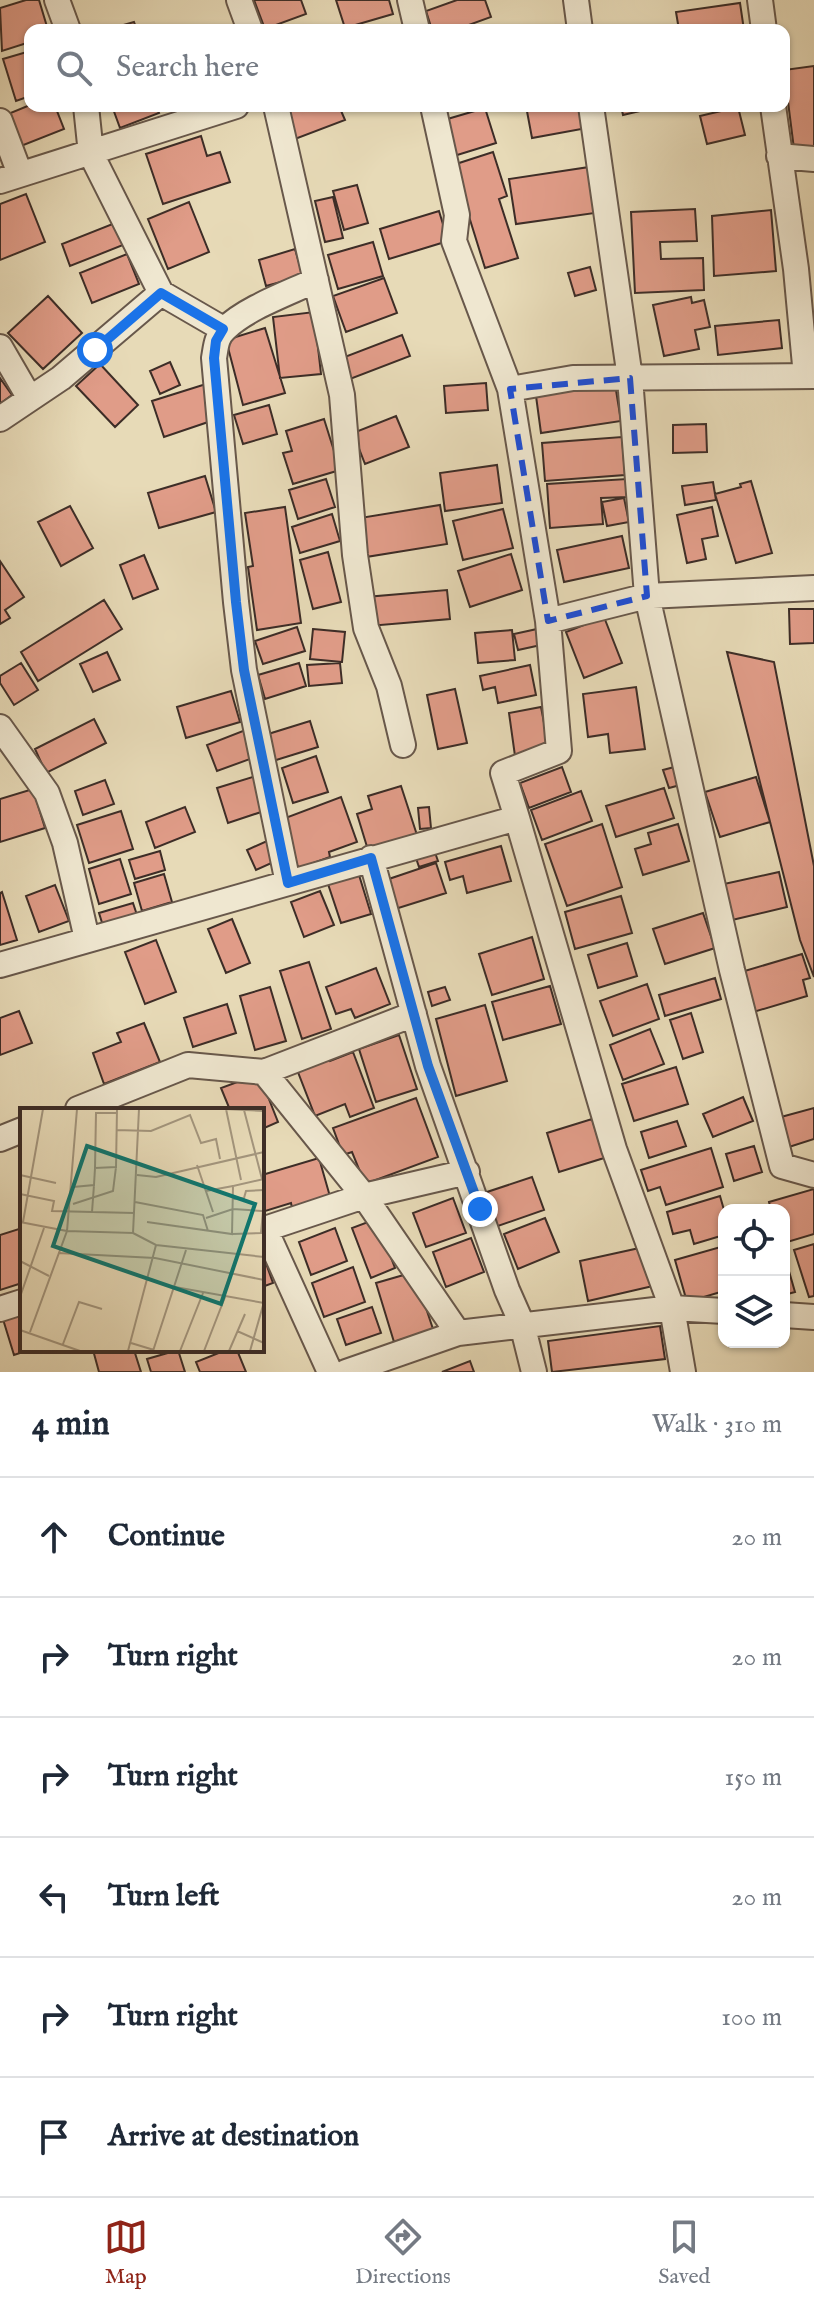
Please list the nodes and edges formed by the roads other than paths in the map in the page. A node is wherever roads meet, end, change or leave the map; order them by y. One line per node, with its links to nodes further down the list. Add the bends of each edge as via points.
1 (57, 0): 6 (street)
2 (239, 0): 7 (street)
3 (410, 0): 8 (street)
4 (576, 0): 9 (street)
5 (760, 0): 10 (street)
6 (66, 24)
7 (248, 24)
8 (416, 24)
9 (579, 24)
10 (763, 24)
11 (87, 112): 18 (street)
12 (218, 112): 18 (street)
13 (277, 112): 22 (street)
14 (434, 112): 28 (street, via 457,215 454,241)
15 (592, 112): 27 (street)
16 (774, 112): 19 (street)
17 (0, 121): 21 (street)
18 (91, 154): 21 (street); 23 (street)
19 (779, 156): 20 (street); 26 (street)
20 (814, 159)
21 (10, 178)
22 (316, 280): 24 (street); 35 (street, via 342,395 366,628 389,686)
23 (161, 293): 24 (street); 29 (street, via 61,378)
24 (223, 329): 38 (street, via 214,358 236,602 244,670)
25 (0, 347): 29 (street)
26 (810, 376): 27 (street)
27 (630, 378): 28 (street, via 573,378); 32 (street)
28 (510, 389): 33 (street)
29 (29, 397): 30 (street)
30 (0, 419)
31 (814, 588): 32 (street)
32 (647, 596): 33 (street); 47 (street, via 782,1166)
33 (548, 621): 36 (street, via 559,751 503,773)
34 (0, 727): 39 (street, via 47,793 65,843)
35 (403, 745)
36 (517, 818): 37 (street); 51 (street, via 614,1149)
37 (371, 858): 38 (street); 41 (street)
38 (288, 883): 39 (street)
39 (87, 939): 40 (street)
40 (0, 965)
41 (414, 1014): 42 (street); 46 (street)
42 (264, 1072): 43 (street, via 188,1065); 48 (street)
43 (82, 1108)
44 (20, 1131): 45 (street)
45 (0, 1139)
46 (467, 1172): 48 (street); 56 (street)
47 (814, 1175)
48 (364, 1196): 49 (street); 57 (street)
49 (264, 1229): 58 (street)
50 (20, 1303): 52 (street)
51 (672, 1308): 53 (street); 56 (street); 61 (street)
52 (0, 1309)
53 (718, 1311)
54 (790, 1315): 55 (street)
55 (814, 1317)
56 (522, 1324): 57 (street); 60 (street)
57 (458, 1333): 59 (street)
58 (330, 1372)
59 (346, 1372)
60 (534, 1372)
61 (683, 1372)

